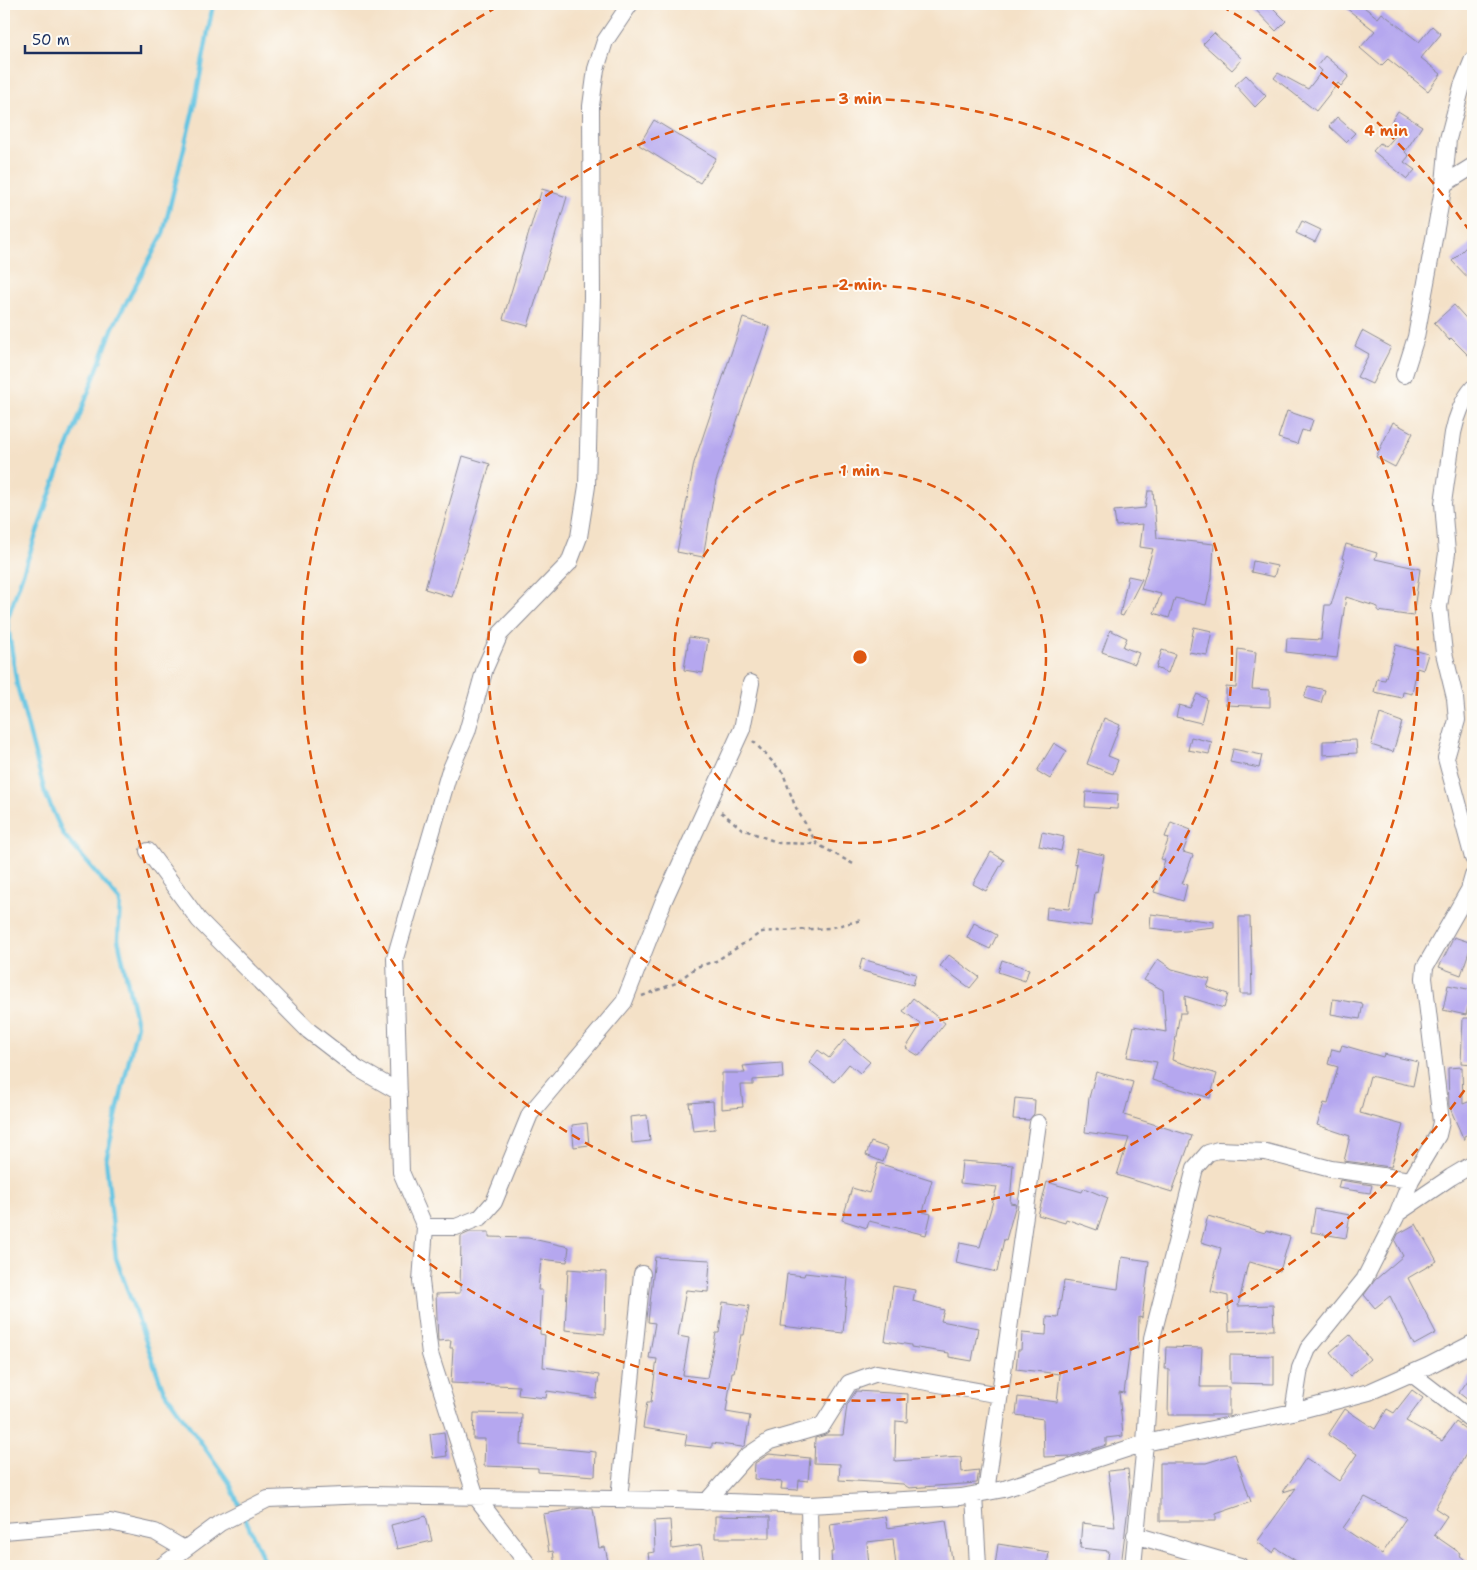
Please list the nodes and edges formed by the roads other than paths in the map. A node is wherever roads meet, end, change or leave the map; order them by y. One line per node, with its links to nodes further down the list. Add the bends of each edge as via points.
1 (630, 4): 11 (street, via 605,41 596,69 591,106 592,298 587,486 579,537 569,563 500,634 485,668 467,732 449,773 395,958)
2 (1473, 59): 4 (street, via 1448,139)
3 (1473, 166): 4 (street)
4 (1444, 184): 5 (street, via 1416,337)
5 (1404, 375)
6 (1473, 388): 9 (street, via 1455,423 1443,503 1447,553 1439,607 1457,720 1446,758)
7 (750, 683): 16 (street, via 742,729 664,900 624,1002 530,1114 494,1202 481,1217 456,1227)
8 (148, 851): 11 (street, via 199,920 309,1031 357,1068)
9 (1473, 858)
10 (1473, 876): 14 (street, via 1469,890 1425,967 1440,1122 1438,1135)
11 (399, 1092): 16 (street, via 401,1172)
12 (1038, 1123): 20 (street)
13 (1473, 1164): 15 (street)
14 (1411, 1180): 15 (street); 23 (street, via 1331,1169 1266,1152 1218,1150 1208,1153 1195,1168 1152,1338)
15 (1398, 1214): 21 (street, via 1355,1294 1308,1349 1300,1368)
16 (424, 1227): 25 (street, via 421,1282 430,1354)
17 (642, 1274): 26 (street)
18 (1473, 1343): 19 (street)
19 (1412, 1374): 21 (street, via 1369,1392); 22 (street)
20 (1000, 1395): 24 (street); 27 (street, via 877,1373 849,1383 822,1426 770,1441 746,1457)
21 (1293, 1412): 23 (street)
22 (1473, 1421)
23 (1145, 1443): 24 (street); 30 (street)
24 (980, 1494): 28 (street); 35 (street)
25 (476, 1497): 26 (street); 31 (street, via 369,1495 268,1499 220,1523); 33 (street)
26 (619, 1499): 27 (street)
27 (706, 1502): 28 (street)
28 (809, 1505): 34 (street)
29 (4, 1530): 31 (street, via 110,1522 156,1532)
30 (1135, 1535): 36 (street); 37 (street)
31 (184, 1549): 32 (street)
32 (162, 1566)
33 (529, 1566)
34 (810, 1566)
35 (978, 1566)
36 (1133, 1566)
37 (1240, 1566)

